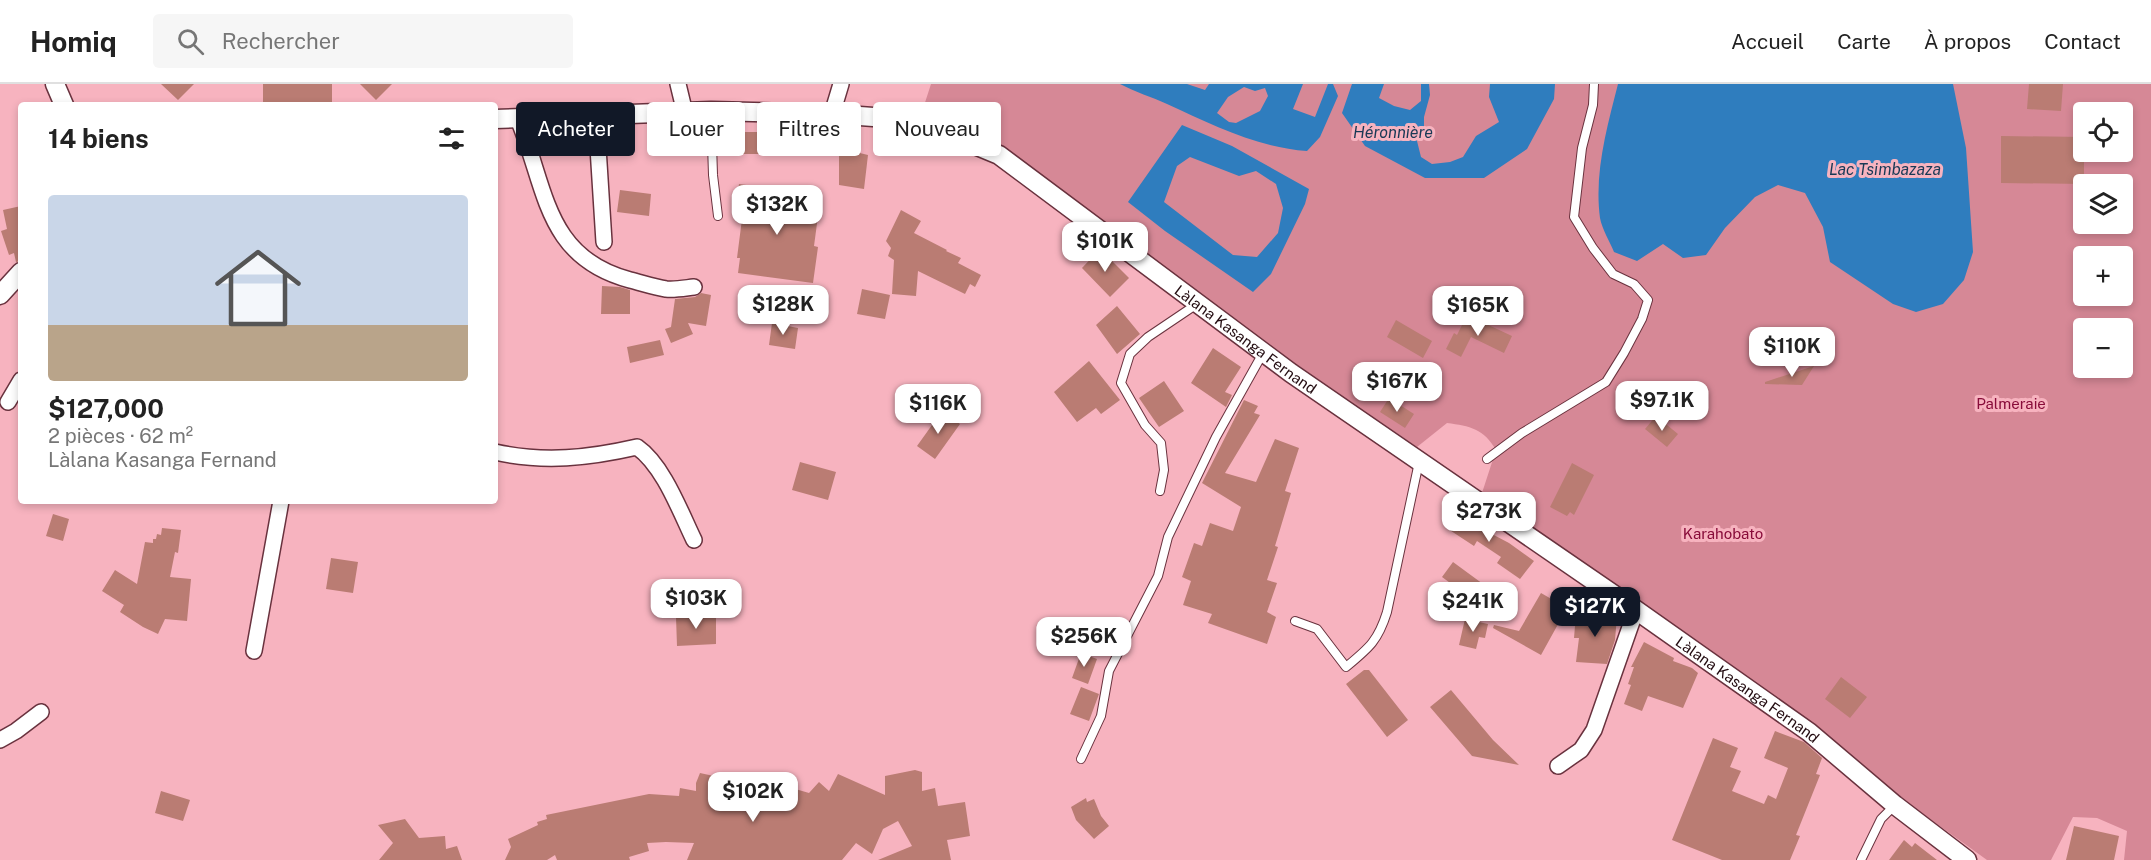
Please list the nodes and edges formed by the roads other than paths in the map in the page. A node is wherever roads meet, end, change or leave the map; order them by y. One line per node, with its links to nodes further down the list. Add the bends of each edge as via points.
1 (55, 84): 5 (street)
2 (678, 84): 6 (street)
3 (841, 84): 7 (street)
4 (1594, 84): 24 (lane, via 1574,217 1614,274 1634,284 1648,300 1642,319 1606,382)
5 (63, 102)
6 (682, 102)
7 (836, 102)
8 (861, 116): 19 (street, Làlana Kasanga Fernand, via 924,124 999,155)
9 (498, 119): 10 (street, Làlana Kasanga Fernand)
10 (516, 119)
11 (531, 156): 17 (street, via 556,224 572,249 585,260 612,275 668,289)
12 (599, 156): 15 (street)
13 (712, 156): 14 (lane)
14 (718, 216)
15 (604, 242)
16 (18, 276): 18 (street)
17 (694, 287)
18 (0, 295)
19 (1197, 304): 20 (street, Làlana Kasanga Fernand); 26 (lane, via 1130,354 1121,383 1144,425 1161,443 1164,470)
20 (1264, 352): 25 (street, Làlana Kasanga Fernand); 34 (lane, via 1216,437 1168,537 1158,576 1109,671 1101,716)
21 (18, 385): 22 (street)
22 (8, 402)
23 (498, 453): 28 (street, via 560,459 637,447 647,453)
24 (1486, 459)
25 (1419, 461): 29 (street, Làlana Kasanga Fernand); 30 (lane, via 1381,633 1346,667 1317,629)
26 (1160, 491)
27 (280, 504): 31 (street)
28 (694, 540)
29 (1636, 610): 35 (street, via 1594,730 1581,750); 36 (street, Làlana Kasanga Fernand, via 1809,732)
30 (1295, 621)
31 (254, 651)
32 (41, 712): 33 (street)
33 (0, 740)
34 (1081, 759)
35 (1558, 766)
36 (1895, 805): 37 (lane, via 1881,819); 38 (street, Làlana Kasanga Fernand)
37 (1861, 860)
38 (1967, 860)

